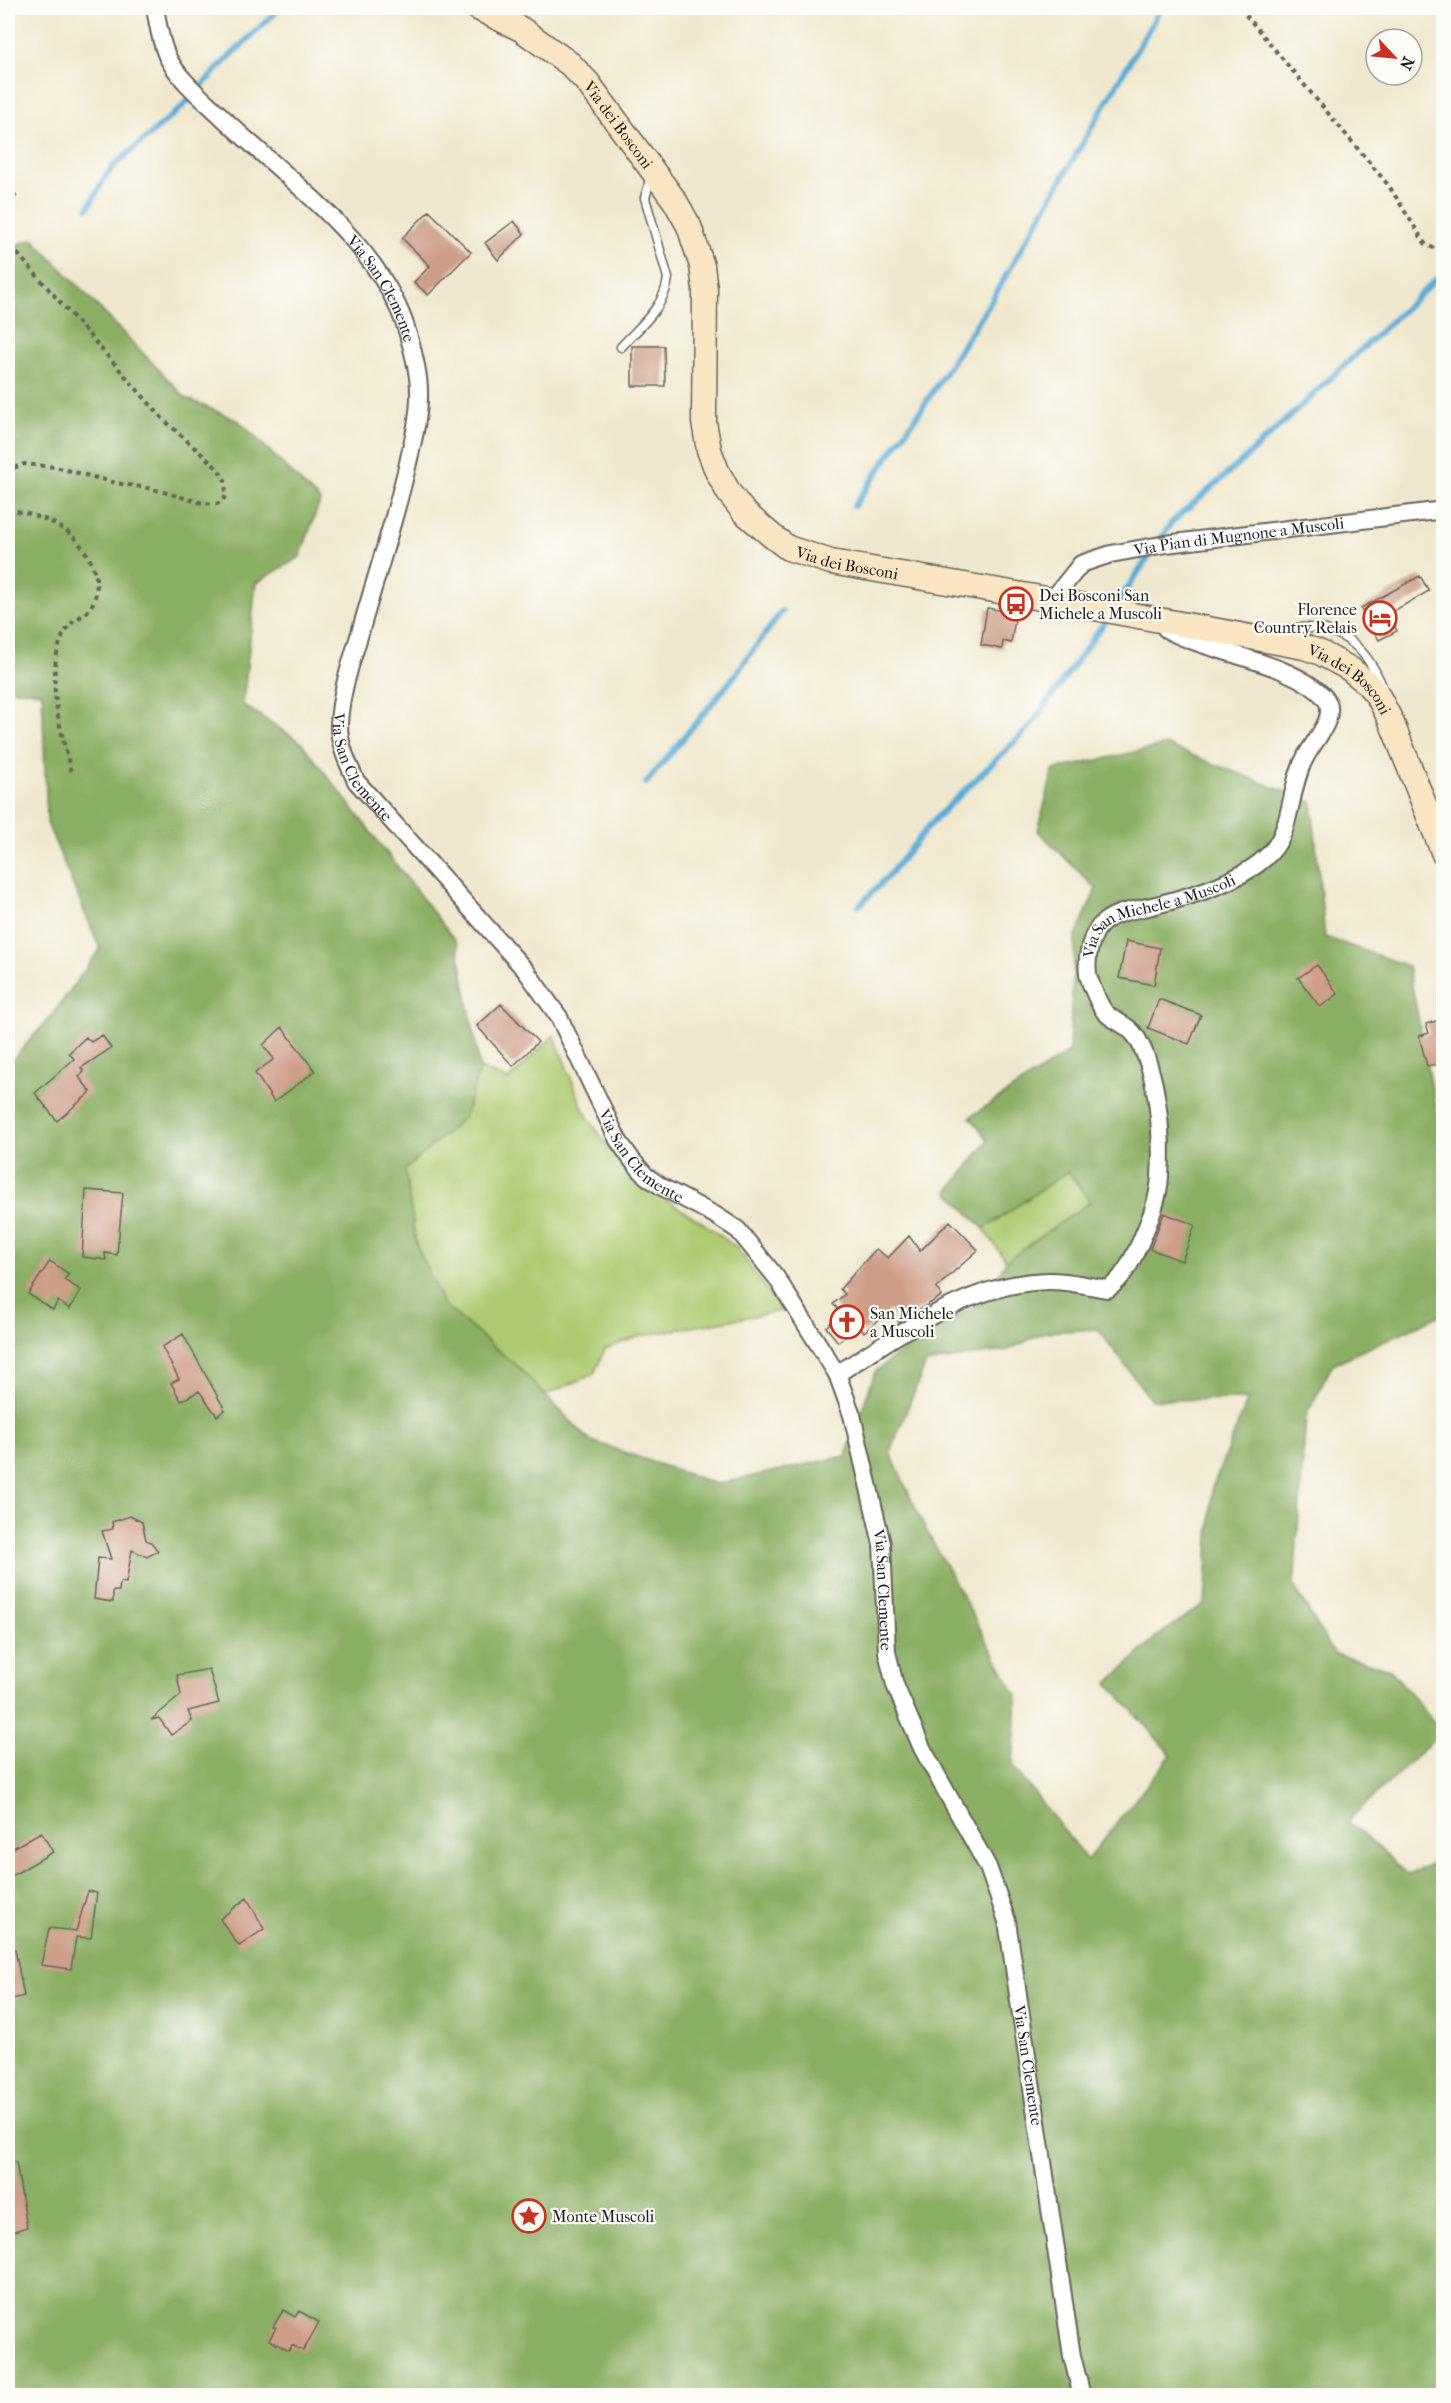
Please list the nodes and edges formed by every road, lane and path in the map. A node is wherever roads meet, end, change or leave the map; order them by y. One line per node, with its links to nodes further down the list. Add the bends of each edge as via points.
1 (155, 8): 17 (street, Via San Clemente, via 166,54 189,85 357,244 381,278 408,333 420,391 415,433 351,664 339,727 343,754 356,781 543,993 632,1160 662,1187 738,1230 776,1277)
2 (478, 8): 4 (main road, Via dei Bosconi, via 521,29 570,64)
3 (1239, 8): 8 (path, via 1389,186 1426,244 1436,249)
4 (653, 170): 9 (lane, via 645,198 668,278 667,289 654,312); 13 (main road, Via dei Bosconi, via 689,226 702,266 704,422 717,471 744,512 788,548 806,555)
5 (8, 186): 6 (path, via 15,196)
6 (8, 220)
7 (8, 238): 10 (path, via 16,252 163,419 218,469 225,480 226,494 217,504 202,503 55,467 24,464)
8 (1443, 247)
9 (621, 347)
10 (8, 470)
11 (8, 509): 15 (path, via 63,528 77,540 96,577 91,607 62,636 56,656 58,713)
12 (1443, 510): 13 (street, Via Pian di Mugnone a Muscoli, via 1111,554 1081,564)
13 (1052, 600): 14 (main road, Via dei Bosconi)
14 (1148, 618): 16 (main road, Via dei Bosconi, via 1304,648 1334,659 1366,682 1384,709); 17 (street, Via San Michele a Muscoli, via 1171,632 1295,677 1326,699 1330,708 1324,727 1294,780 1285,831 1271,852 1229,880 1115,915 1101,924 1087,957 1088,977 1105,1013 1137,1037 1150,1066 1159,1125 1160,1167 1152,1214 1135,1254 1118,1282 1108,1288 1051,1281 977,1296 909,1328)
15 (71, 772)
16 (1443, 855)
17 (837, 1374): 20 (street, Via San Clemente, via 852,1415 882,1544 887,1652 896,1685 922,1748 988,1867 1007,1921 1069,2333)
18 (573, 2390): 19 (path)
19 (573, 2396)
20 (1082, 2396)

